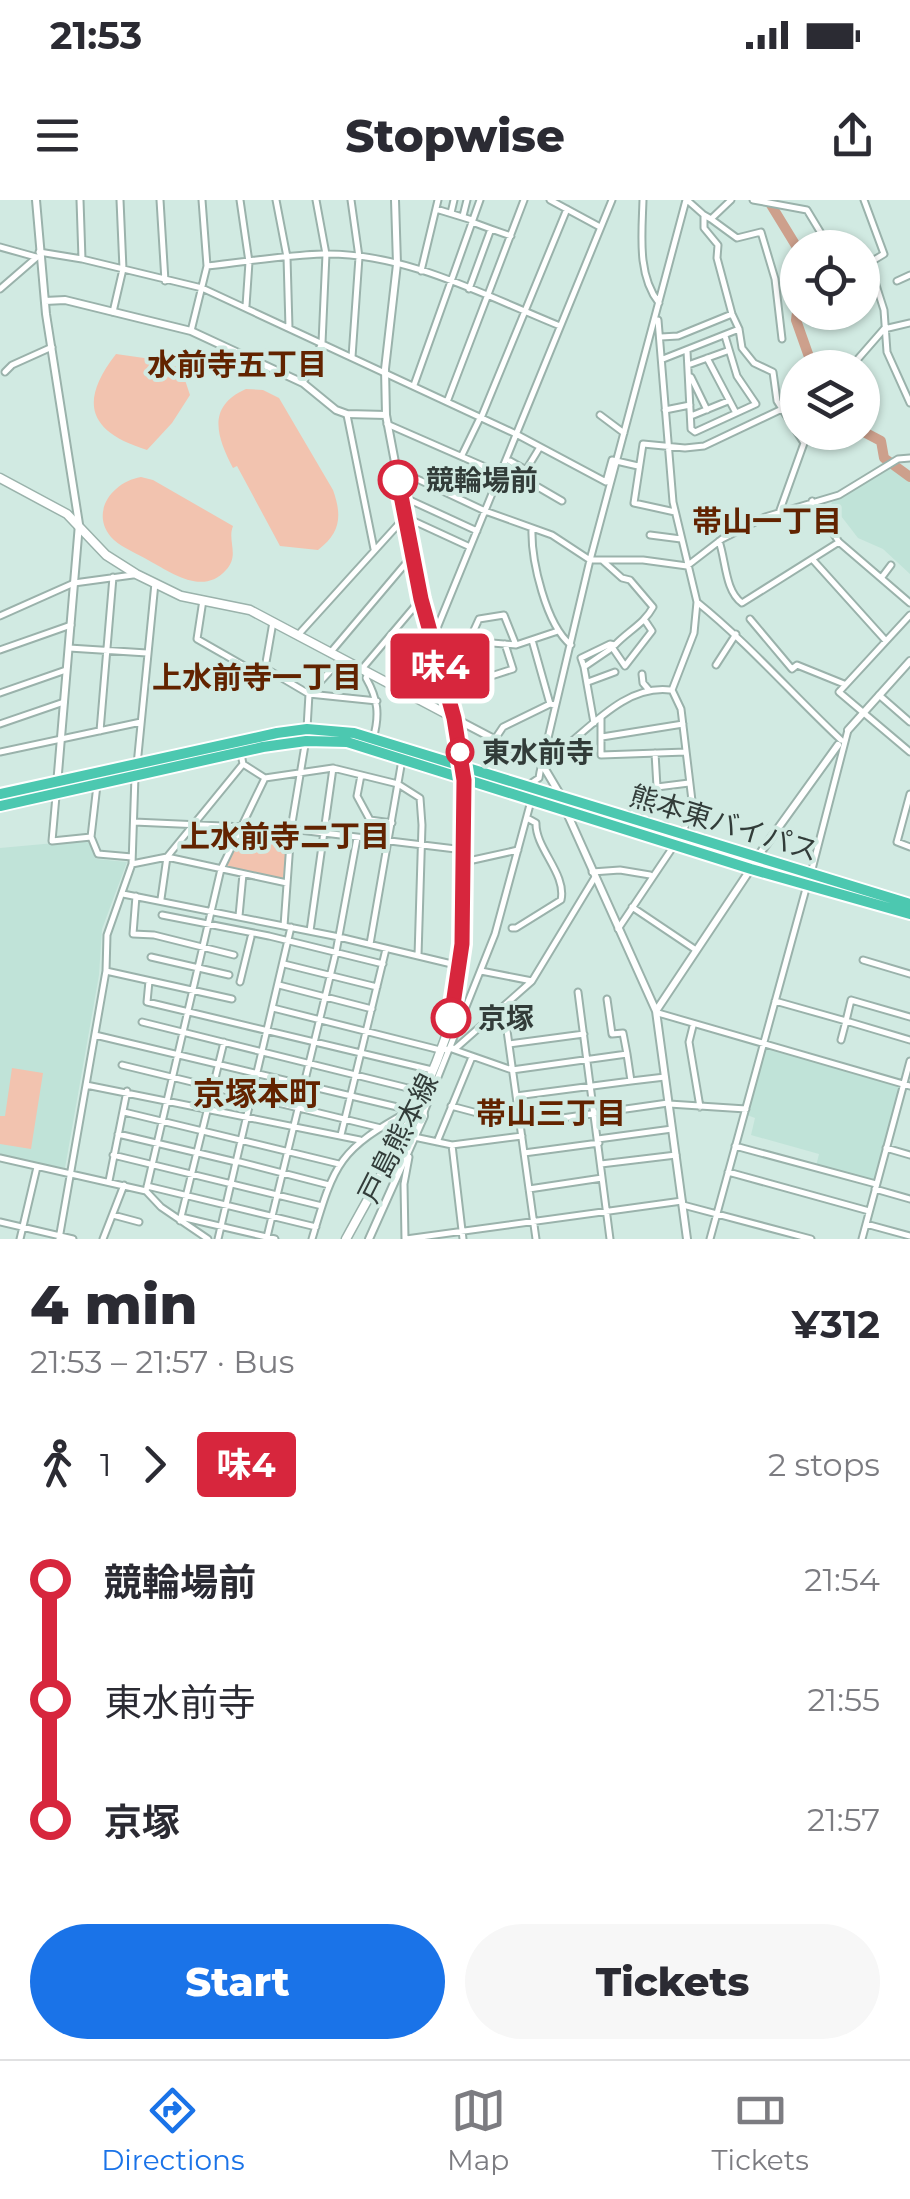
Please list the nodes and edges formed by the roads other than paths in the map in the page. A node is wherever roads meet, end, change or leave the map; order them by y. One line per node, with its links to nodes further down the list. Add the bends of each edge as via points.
1 (36, 200): 37 (street)
2 (80, 200): 40 (street)
3 (120, 200): 44 (street)
4 (160, 200): 47 (street)
5 (202, 200): 43 (street)
6 (240, 200): 41 (street)
7 (276, 200): 38 (street)
8 (316, 200): 36 (street)
9 (351, 200): 39 (street)
10 (395, 200): 42 (street)
11 (438, 200): 24 (street)
12 (454, 200): 26 (street)
13 (467, 200): 28 (street)
14 (480, 200): 30 (street)
15 (524, 200): 34 (street)
16 (550, 200): 25 (street)
17 (612, 200): 31 (street)
18 (643, 200): 55 (street, via 642,257)
19 (687, 200): 27 (street); 55 (street)
20 (731, 200): 29 (street)
21 (753, 200): 23 (street)
22 (864, 200): 65 (street, via 884,254 869,263)
23 (780, 202): 33 (street, via 807,210)
24 (436, 209): 26 (street); 45 (street)
25 (567, 209): 31 (street); 57 (street)
26 (451, 214): 28 (street)
27 (704, 214): 29 (street); 59 (street, via 704,228 718,245)
28 (463, 217): 30 (street)
29 (712, 219): 69 (street, via 737,238 761,232)
30 (473, 221): 32 (street); 48 (street)
31 (600, 227): 62 (street)
32 (491, 230): 34 (street); 52 (street)
33 (819, 230)
34 (510, 236): 53 (street)
35 (0, 247): 37 (street)
36 (326, 254): 38 (street); 39 (street); 70 (street)
37 (38, 255): 40 (street); 50 (street); 54 (street)
38 (287, 258): 41 (street); 63 (street)
39 (359, 258): 42 (street); 75 (street)
40 (82, 259): 44 (street)
41 (249, 262): 43 (street); 56 (street)
42 (397, 264): 45 (street); 80 (street)
43 (207, 266): 51 (street)
44 (123, 269): 47 (street); 58 (street)
45 (421, 272): 48 (street)
46 (910, 275): 49 (street)
47 (165, 281): 51 (street)
48 (451, 282): 52 (street); 82 (street)
49 (896, 282)
50 (1, 288)
51 (202, 288): 56 (street); 66 (street)
52 (469, 288): 53 (street)
53 (488, 296): 57 (street); 84 (street)
54 (45, 301): 58 (street); 71 (street)
55 (660, 304): 60 (street)
56 (246, 308): 63 (street)
57 (524, 311): 62 (street); 95 (street)
58 (113, 312): 66 (street)
59 (732, 314): 64 (street); 68 (street)
60 (656, 317): 68 (street); 97 (street)
61 (910, 324): 65 (street)
62 (560, 326): 98 (street)
63 (289, 328): 70 (street)
64 (739, 329): 67 (street); 87 (street, via 754,363 776,377)
65 (884, 330): 72 (street); 85 (street, via 886,352)
66 (191, 331): 81 (street)
67 (725, 336): 73 (street); 74 (street)
68 (661, 338): 77 (street)
69 (782, 339)
70 (322, 343): 75 (street); 81 (street)
71 (52, 346): 79 (street); 117 (street)
72 (866, 350)
73 (686, 351): 77 (street); 78 (street)
74 (728, 351): 76 (street); 92 (street, via 756,404)
75 (352, 357): 80 (street)
76 (708, 358): 78 (street); 83 (street)
77 (663, 360): 88 (street)
78 (688, 369): 86 (street); 89 (street)
79 (4, 372)
80 (385, 373): 82 (street); 96 (street)
81 (302, 383): 91 (street)
82 (413, 386): 84 (street)
83 (728, 401): 89 (street); 92 (street)
84 (447, 402): 95 (street)
85 (910, 404)
86 (690, 405): 88 (street); 94 (street)
87 (780, 405)
88 (665, 410): 99 (street)
89 (708, 410): 94 (street)
90 (780, 410): 99 (street, via 704,446)
91 (347, 414): 96 (street); 125 (street)
92 (736, 414): 94 (street, via 695,432)
93 (600, 415): 97 (street)
94 (691, 416)
95 (480, 418): 98 (street); 102 (street)
96 (387, 419): 102 (street); 107 (street)
97 (624, 433): 105 (street)
98 (516, 434): 100 (street); 108 (street)
99 (666, 446): 106 (street, via 642,444); 115 (street)
100 (540, 447): 104 (street, via 526,470); 105 (street, via 606,482)
101 (801, 450): 113 (street)
102 (462, 456): 108 (street)
103 (910, 458): 112 (street, via 839,496)
104 (510, 461)
105 (616, 463): 106 (street); 127 (street)
106 (638, 466): 115 (street, via 634,503)
107 (396, 469): 110 (street); 114 (street)
108 (500, 474): 111 (street); 114 (street)
109 (0, 478): 117 (main road)
110 (401, 496): 116 (street); 119 (street)
111 (562, 501)
112 (812, 501): 113 (street); 123 (street)
113 (780, 510): 122 (street)
114 (485, 511): 118 (street); 119 (street)
115 (675, 512): 121 (street)
116 (405, 517): 124 (street); 125 (street); 126 (street)
117 (80, 524): 132 (main road, via 106,556); 135 (street)
118 (532, 529): 127 (street); 147 (street, via 534,563)
119 (476, 531): 124 (street)
120 (650, 535): 121 (street)
121 (681, 539): 130 (street)
122 (719, 541): 128 (street, via 742,604); 130 (street)
123 (838, 542): 128 (street); 134 (street)
124 (470, 548): 150 (street)
125 (374, 550): 149 (street)
126 (412, 555): 137 (street); 163 (street)
127 (590, 560): 129 (street); 156 (street)
128 (813, 560): 152 (street)
129 (603, 561): 130 (street); 144 (street, via 653,607)
130 (687, 566): 139 (street)
131 (891, 566): 134 (street)
132 (136, 574): 133 (street); 136 (main road)
133 (113, 577): 135 (street); 160 (street)
134 (882, 578): 140 (street)
135 (74, 583): 142 (street); 146 (street)
136 (154, 583): 138 (main road); 162 (street)
137 (421, 599): 150 (street); 171 (street)
138 (203, 600): 145 (main road); 169 (street, via 197,639 246,667)
139 (697, 602): 148 (street); 178 (street, via 694,632)
140 (910, 603)
141 (910, 615): 152 (street)
142 (0, 616)
143 (750, 619): 175 (street, via 792,669 797,665)
144 (646, 621): 157 (street); 157 (street, via 652,631 625,666)
145 (273, 622): 149 (main road); 169 (street)
146 (70, 625): 158 (street); 159 (street)
147 (558, 631): 151 (street); 156 (street)
148 (736, 634): 167 (street); 199 (street)
149 (298, 635): 163 (main road)
150 (433, 640): 153 (street); 176 (street); 186 (street)
151 (532, 640): 155 (street); 184 (street)
152 (886, 641): 175 (street)
153 (469, 642): 154 (street); 154 (street, via 485,678 514,669); 155 (street, via 479,620 504,615)
154 (505, 644): 155 (street)
155 (516, 645)
156 (570, 645): 161 (street)
157 (610, 647): 164 (street); 168 (street)
158 (68, 648): 160 (street); 170 (street)
159 (0, 650)
160 (107, 650): 162 (street); 193 (street)
161 (568, 652): 164 (street); 184 (street)
162 (147, 653): 188 (street)
163 (330, 653): 165 (main road)
164 (580, 658): 168 (street)
165 (341, 659): 171 (main road); 180 (street)
166 (910, 660): 181 (street)
167 (716, 664)
168 (584, 667): 174 (street)
169 (265, 668): 180 (street)
170 (66, 670): 179 (street); 183 (street)
171 (365, 671): 176 (main road); 182 (street)
172 (615, 672): 174 (street)
173 (642, 674): 177 (street)
174 (588, 682): 187 (street)
175 (846, 684): 185 (street, via 840,694)
176 (394, 687): 186 (main road)
177 (649, 690): 178 (street); 187 (street)
178 (672, 690): 191 (street)
179 (0, 694)
180 (309, 694): 182 (street); 194 (street)
181 (879, 695): 185 (street); 189 (street)
182 (376, 701): 196 (street)
183 (64, 702): 190 (street); 198 (street)
184 (553, 705): 197 (street, via 503,726); 206 (street)
185 (862, 712): 192 (street); 202 (street)
186 (454, 718): 197 (street); 207 (main road, 戸島熊本線)
187 (598, 720): 195 (street); 206 (street)
188 (141, 722): 193 (street); 209 (street)
189 (910, 722)
190 (0, 724)
191 (683, 724): 195 (street); 201 (street)
192 (848, 730): 199 (street); 250 (street)
193 (100, 732): 198 (street)
194 (307, 735): 196 (highway, 熊本東バイパス); 204 (highway, 熊本東バイパス); 205 (highway, 熊本東バイパス); 209 (highway, 熊本東バイパス, via 278,732); 210 (street)
195 (601, 737): 203 (street, via 601,755)
196 (373, 739): 207 (highway, 熊本東バイパス)
197 (495, 739): 206 (street)
198 (60, 740): 200 (street); 218 (street)
199 (839, 742): 245 (street)
200 (0, 752)
201 (686, 752): 203 (street); 214 (street)
202 (910, 752)
203 (655, 753): 214 (street, via 657,787)
204 (241, 758): 209 (highway, 熊本東バイパス); 212 (street); 229 (street)
205 (402, 760): 213 (highway, 熊本東バイパス); 216 (street)
206 (542, 764): 217 (street, via 538,778); 221 (street)
207 (462, 766): 213 (main road, 戸島熊本線); 217 (highway, 熊本東バイパス)
208 (333, 768): 210 (street); 211 (street); 232 (street)
209 (136, 770): 215 (highway, 熊本東バイパス); 218 (highway, 熊本東バイパス); 227 (street)
210 (301, 772): 212 (street); 231 (street)
211 (361, 775): 216 (street); 228 (street, via 356,796 370,820)
212 (265, 778): 230 (street)
213 (464, 780): 222 (highway, 熊本東バイパス); 240 (main road, 戸島熊本線)
214 (690, 783): 233 (street, via 693,816)
215 (97, 784): 218 (highway, 熊本東バイパス); 234 (street)
216 (398, 784): 228 (street); 238 (street, via 420,798)
217 (527, 784): 221 (highway, 熊本東バイパス)
218 (57, 788): 219 (highway, 熊本東バイパス); 224 (highway, 熊本東バイパス); 234 (street, via 52,841)
219 (0, 794)
220 (910, 794): 223 (street)
221 (561, 796): 225 (street); 233 (highway, 熊本東バイパス)
222 (531, 800): 225 (highway, 熊本東バイパス); 226 (street)
223 (909, 802): 239 (street, via 897,842)
224 (0, 806)
225 (567, 812): 237 (highway, 熊本東バイパス); 249 (street)
226 (526, 818): 241 (street); 264 (street, via 536,822 563,892)
227 (134, 822): 229 (street); 243 (street)
228 (392, 823): 236 (street)
229 (194, 825): 230 (street); 242 (street)
230 (242, 827): 231 (street); 246 (street)
231 (291, 830): 232 (street); 251 (street)
232 (324, 833): 235 (street); 266 (street)
233 (682, 834): 245 (highway, 熊本東バイパス)
234 (91, 837): 243 (street, via 98,854)
235 (357, 838): 236 (street); 268 (street)
236 (389, 841): 238 (street); 270 (street)
237 (674, 844): 245 (highway, 熊本東バイパス); 248 (street)
238 (422, 845): 240 (street); 276 (street)
239 (910, 847)
240 (465, 850): 244 (main road, 戸島熊本線)
241 (518, 850): 244 (street); 284 (street)
242 (167, 857): 243 (street); 246 (street); 254 (street)
243 (132, 861): 252 (street)
244 (464, 862): 281 (main road, 戸島熊本線)
245 (754, 863): 250 (highway, 熊本東バイパス); 273 (street)
246 (221, 869): 247 (street); 257 (street)
247 (243, 874): 251 (street); 260 (street)
248 (653, 874): 249 (street); 256 (street)
249 (593, 875): 265 (street); 289 (street)
250 (809, 879): 255 (highway, 熊本東バイパス); 258 (highway, 熊本東バイパス); 298 (street)
251 (287, 882): 263 (street)
252 (123, 894): 253 (street); 283 (street, via 106,936)
253 (136, 896): 254 (street); 271 (street, via 132,934)
254 (161, 900): 257 (street)
255 (910, 904)
256 (632, 908): 265 (street); 273 (street)
257 (212, 910): 260 (street); 262 (street)
258 (910, 914)
259 (162, 916): 262 (street)
260 (239, 916): 261 (street)
261 (248, 918): 263 (street); 267 (street)
262 (210, 926): 267 (street); 271 (street)
263 (288, 926): 266 (street); 269 (street)
264 (512, 928)
265 (618, 928): 302 (street)
266 (310, 931): 268 (street)
267 (248, 934): 269 (street); 290 (street)
268 (340, 937): 270 (street); 274 (street)
269 (289, 941): 274 (street); 279 (street)
270 (370, 945): 272 (street)
271 (204, 948): 275 (street); 282 (street)
272 (386, 948): 276 (street); 280 (street)
273 (698, 950): 302 (street)
274 (336, 952): 280 (street); 287 (street)
275 (234, 954)
276 (418, 956): 281 (street)
277 (151, 957): 282 (street)
278 (863, 960): 285 (street)
279 (284, 964): 287 (street); 291 (street)
280 (383, 964): 292 (street)
281 (460, 966): 320 (main road, 戸島熊本線)
282 (200, 968): 286 (street); 293 (street)
283 (106, 971): 288 (street); 313 (street)
284 (481, 971): 289 (street); 320 (street)
285 (910, 974)
286 (229, 975)
287 (330, 975): 292 (street); 295 (street)
288 (150, 981): 293 (street); 303 (street, via 147,1002)
289 (532, 981): 300 (street)
290 (240, 982)
291 (278, 986): 295 (street); 299 (street)
292 (377, 988): 301 (street)
293 (194, 990): 296 (street); 303 (street)
294 (578, 992): 312 (street)
295 (324, 997): 301 (street); 305 (street)
296 (232, 999)
297 (607, 999): 323 (street, via 612,1034 623,1032)
298 (776, 1001): 306 (street); 319 (street)
299 (273, 1008): 305 (street); 309 (street)
300 (504, 1008): 318 (street); 320 (street)
301 (372, 1009): 310 (street)
302 (656, 1011): 308 (street); 336 (street)
303 (189, 1012): 309 (street); 311 (street)
304 (910, 1016): 306 (street, via 852,1000)
305 (319, 1018): 310 (street); 317 (street)
306 (846, 1021): 314 (street); 315 (street)
307 (142, 1022): 311 (street)
308 (693, 1025): 319 (street); 351 (street, via 689,1042)
309 (268, 1030): 317 (street); 321 (street)
310 (366, 1030): 320 (street); 322 (street)
311 (184, 1032): 316 (street); 324 (street)
312 (584, 1034): 318 (street); 326 (street)
313 (95, 1035): 324 (street); 338 (street)
314 (840, 1040)
315 (910, 1040)
316 (224, 1042): 321 (street); 329 (street)
317 (314, 1042): 322 (street); 327 (street)
318 (508, 1044): 332 (street)
319 (764, 1044): 340 (street); 355 (street)
320 (447, 1050): 325 (street); 331 (main road, 戸島熊本線); 354 (street)
321 (263, 1052): 327 (street); 333 (street)
322 (360, 1053): 331 (street); 334 (street)
323 (627, 1054): 326 (street); 337 (street)
324 (179, 1055): 329 (street); 335 (street)
325 (472, 1056): 332 (street); 350 (street)
326 (587, 1060): 332 (street); 342 (street)
327 (309, 1062): 334 (street); 339 (street)
328 (910, 1062): 340 (street)
329 (218, 1064): 333 (street); 341 (street)
330 (122, 1066): 335 (street)
331 (432, 1070): 344 (main road, 戸島熊本線)
332 (512, 1070): 347 (street)
333 (258, 1073): 339 (street); 345 (street)
334 (355, 1073): 344 (street); 346 (street)
335 (174, 1077): 341 (street); 348 (street)
336 (665, 1077): 337 (street); 349 (street)
337 (632, 1081): 342 (street)
338 (86, 1084): 343 (street); 393 (street)
339 (304, 1084): 346 (street); 352 (street)
340 (907, 1085): 378 (street)
341 (213, 1086): 345 (street); 353 (street)
342 (591, 1086): 347 (street); 357 (street)
343 (127, 1091): 348 (street); 356 (street)
344 (424, 1092): 354 (main road, 戸島熊本線)
345 (252, 1096): 352 (street); 360 (street)
346 (350, 1096): 354 (street); 359 (street)
347 (516, 1096): 362 (street)
348 (168, 1099): 353 (street); 361 (street)
349 (668, 1103): 351 (street); 357 (street); 365 (street)
350 (452, 1106): 358 (street); 374 (street)
351 (700, 1106): 355 (street)
352 (298, 1107): 359 (street); 363 (street)
353 (207, 1109): 360 (street); 366 (street)
354 (417, 1109): 364 (street); 368 (street); 434 (main road, 戸島熊本線)
355 (746, 1110): 377 (street)
356 (124, 1112): 361 (street); 367 (street)
357 (595, 1113): 362 (street); 373 (street)
358 (481, 1114)
359 (345, 1118): 364 (street); 369 (street)
360 (246, 1119): 363 (street); 372 (street)
361 (162, 1122): 366 (street); 375 (street)
362 (520, 1124): 370 (street)
363 (293, 1125): 369 (street); 379 (street)
364 (382, 1128): 371 (street)
365 (672, 1128): 373 (street); 382 (street)
366 (202, 1131): 372 (street); 380 (street)
367 (118, 1134): 375 (street); 384 (street)
368 (414, 1134): 374 (street); 435 (street); 436 (street, via 405,1177)
369 (341, 1136): 371 (street)
370 (522, 1136): 376 (street); 381 (street)
371 (360, 1140): 388 (street)
372 (241, 1141): 379 (street); 386 (street)
373 (598, 1141): 381 (street); 389 (street)
374 (437, 1142): 376 (street)
375 (157, 1143): 380 (street); 387 (street)
376 (452, 1144): 422 (street)
377 (735, 1146): 391 (street); 400 (street)
378 (886, 1148): 383 (street); 400 (street)
379 (287, 1151): 388 (street); 392 (street)
380 (197, 1152): 386 (street); 394 (street)
381 (524, 1153): 402 (street)
382 (676, 1154): 389 (street); 406 (street)
383 (910, 1154)
384 (114, 1155): 387 (street); 396 (street)
385 (0, 1158): 390 (street)
386 (236, 1162): 392 (street); 397 (street)
387 (152, 1164): 394 (street); 401 (street)
388 (338, 1164): 398 (street)
389 (602, 1164): 395 (street)
390 (37, 1168): 393 (street); 421 (street)
391 (728, 1172): 410 (street); 411 (street)
392 (282, 1173): 398 (street); 403 (street)
393 (72, 1174): 396 (street); 426 (street)
394 (192, 1174): 397 (street); 404 (street)
395 (602, 1178): 402 (street); 409 (street)
396 (108, 1182): 399 (street)
397 (230, 1184): 403 (street); 407 (street)
398 (330, 1184): 408 (street)
399 (124, 1185): 401 (street); 412 (street)
400 (876, 1187): 405 (street); 410 (street)
401 (146, 1189): 404 (street); 414 (street)
402 (529, 1189): 415 (street)
403 (276, 1194): 408 (street); 413 (street)
404 (186, 1196): 407 (street); 414 (street)
405 (910, 1199)
406 (682, 1203): 409 (street); 411 (street); 440 (street)
407 (226, 1205): 413 (street); 419 (street)
408 (322, 1206): 420 (street)
409 (606, 1211): 415 (street); 439 (street)
410 (869, 1211): 418 (street)
411 (717, 1214): 441 (street); 442 (street)
412 (112, 1215): 417 (street); 429 (street)
413 (272, 1216): 420 (street); 425 (street)
414 (181, 1219): 419 (street); 430 (street)
415 (533, 1220): 422 (street); 438 (street)
416 (0, 1222): 421 (street)
417 (139, 1222)
418 (866, 1224): 423 (street); 443 (street)
419 (221, 1226): 425 (street); 431 (street)
420 (316, 1227): 433 (street)
421 (24, 1228): 426 (street); 427 (street)
422 (462, 1230): 436 (street); 437 (street)
423 (897, 1236): 424 (street)
424 (910, 1236)
425 (267, 1237): 432 (street)
426 (59, 1238): 428 (street)
427 (20, 1239)
428 (73, 1239)
429 (103, 1239)
430 (208, 1239)
431 (218, 1239)
432 (275, 1239)
433 (312, 1239)
434 (346, 1239)
435 (369, 1239)
436 (406, 1239)
437 (463, 1239)
438 (536, 1239)
439 (610, 1239)
440 (688, 1239)
441 (710, 1239)
442 (811, 1239)
443 (862, 1239)

